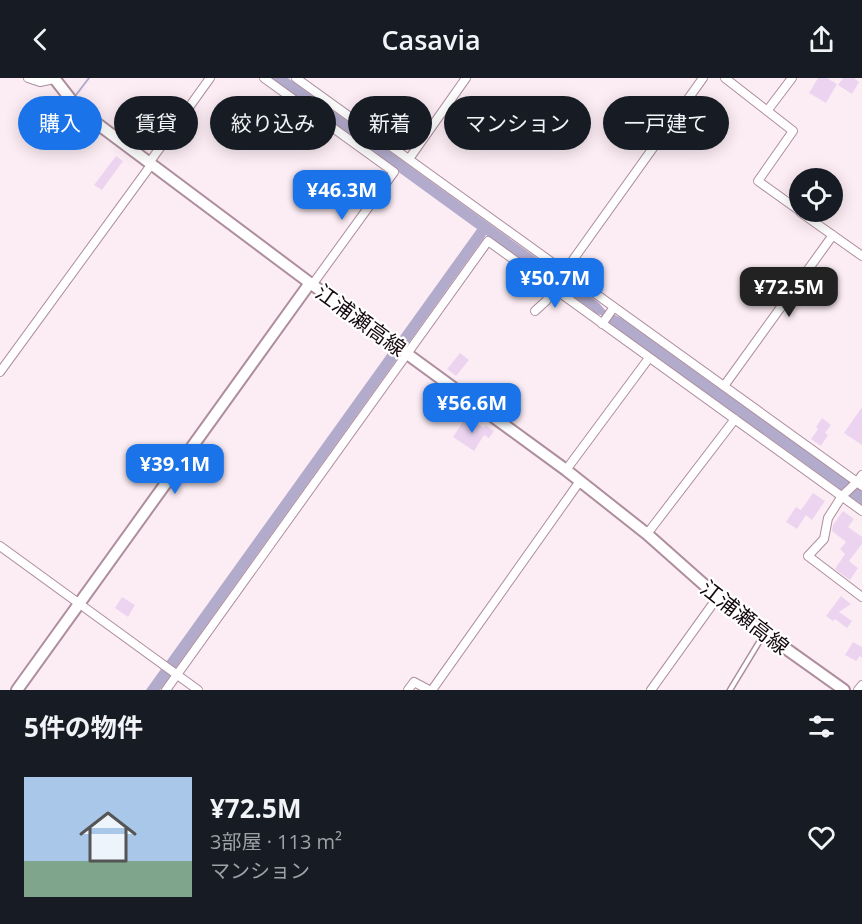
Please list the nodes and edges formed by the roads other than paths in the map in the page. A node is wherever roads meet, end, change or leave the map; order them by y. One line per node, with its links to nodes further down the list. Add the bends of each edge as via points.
1 (28, 78): 2 (street, via 40,82)
2 (54, 78): 12 (main road, 江浦瀬高線, via 79,110)
3 (210, 78): 12 (street)
4 (264, 78): 18 (street, via 394,172)
5 (296, 78): 11 (street)
6 (466, 78): 11 (street)
7 (703, 78): 17 (street)
8 (725, 78): 10 (street)
9 (792, 78): 10 (street)
10 (767, 111): 13 (street, via 793,131 758,181)
11 (409, 159): 17 (street)
12 (150, 164): 18 (main road, 江浦瀬高線); 24 (street)
13 (789, 203)
14 (815, 222): 15 (street)
15 (833, 235): 16 (street); 25 (street)
16 (862, 256)
17 (565, 272): 21 (street)
18 (311, 284): 22 (main road, 江浦瀬高線); 36 (main road)
19 (554, 289): 20 (street); 21 (street); 22 (street, via 488,241)
20 (535, 311)
21 (608, 315): 23 (street); 25 (street)
22 (405, 353): 27 (main road, 江浦瀬高線); 38 (street)
23 (649, 358): 26 (street); 27 (street)
24 (0, 372)
25 (724, 386): 29 (street)
26 (735, 419): 30 (street); 32 (street)
27 (566, 470): 28 (main road, 江浦瀬高線)
28 (580, 481): 32 (main road, 江浦瀬高線); 44 (street)
29 (860, 481): 30 (street)
30 (842, 496): 31 (street); 34 (street, via 828,518 824,539 808,556)
31 (862, 511)
32 (647, 534): 35 (main road, 江浦瀬高線)
33 (0, 546): 36 (street)
34 (862, 597)
35 (717, 598): 37 (main road, 江浦瀬高線); 45 (street)
36 (79, 604): 38 (street); 40 (main road)
37 (764, 634): 46 (lane); 47 (main road, 江浦瀬高線)
38 (175, 674): 41 (street); 42 (street)
39 (862, 686): 48 (street)
40 (17, 690)
41 (166, 690)
42 (198, 690)
43 (408, 690): 44 (street, via 414,682)
44 (430, 690)
45 (651, 690)
46 (730, 690)
47 (844, 690)
48 (858, 690)

